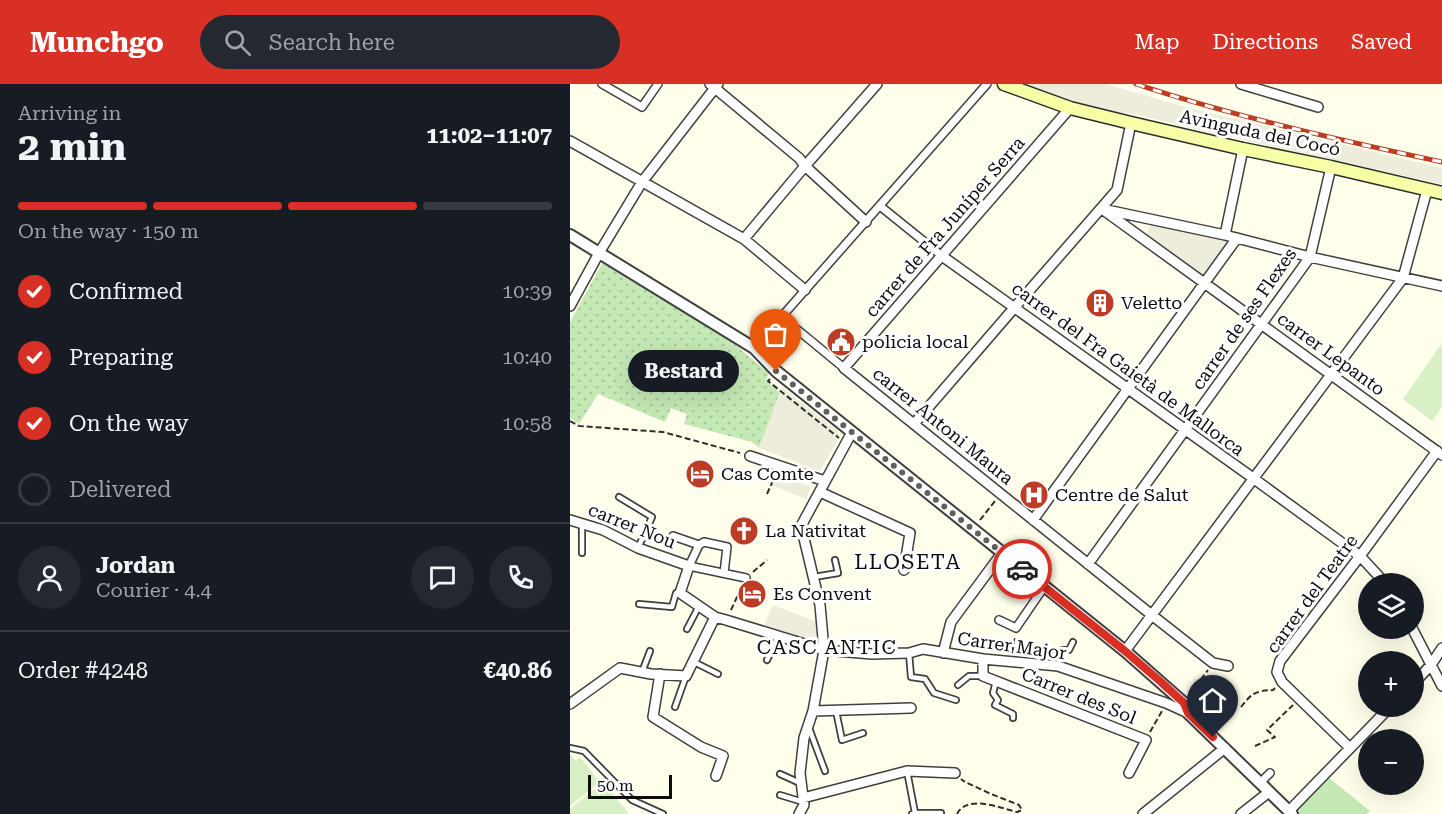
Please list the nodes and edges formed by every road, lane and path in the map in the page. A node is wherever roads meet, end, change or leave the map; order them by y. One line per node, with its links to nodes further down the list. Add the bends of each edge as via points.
1 (602, 84): 2 (street, via 642,106)
2 (658, 84)
3 (877, 84): 13 (street)
4 (987, 84): 18 (street)
5 (1004, 84): 9 (main road, Avinguda del Cocó)
6 (1241, 84): 8 (street)
7 (715, 85): 13 (street); 15 (street)
8 (1318, 107)
9 (1070, 108): 10 (main road, Avinguda del Cocó); 26 (street, carrer de Fra Juníper Serra)
10 (1131, 123): 12 (main road, Avinguda del Cocó); 19 (street, via 1117,190)
11 (570, 141): 15 (street)
12 (1243, 149): 14 (main road, Avinguda del Cocó); 22 (street)
13 (805, 166): 20 (street); 24 (street)
14 (1331, 167): 16 (main road, Avinguda del Cocó); 27 (street, carrer de ses Flexes)
15 (642, 182): 24 (street); 25 (street)
16 (1426, 190): 17 (main road, Avinguda del Cocó); 28 (street)
17 (1442, 193)
18 (880, 206): 20 (street); 26 (street, carrer del Fra Gaietà de Mallorca)
19 (1102, 209): 22 (street); 29 (street, carrer Lepanto); 33 (street)
20 (866, 222): 31 (street)
21 (570, 235): 25 (street)
22 (1226, 236): 23 (street)
23 (1237, 238): 27 (street); 29 (street)
24 (744, 239): 31 (street)
25 (599, 253): 32 (street); 36 (street)
26 (942, 256): 33 (street, carrer del Fra Gaietà de Mallorca); 37 (street, carrer de Fra Juníper Serra)
27 (1310, 257): 28 (street); 35 (street, carrer de ses Flexes)
28 (1403, 278): 30 (street); 38 (street)
29 (1205, 283): 35 (street, carrer Lepanto); 39 (street)
30 (1442, 286)
31 (805, 290): 34 (street)
32 (570, 306)
33 (1014, 308): 39 (street, carrer del Fra Gaietà de Mallorca); 41 (street)
34 (782, 316): 36 (street); 37 (street, carrer Antoni Maura)
35 (1262, 324): 38 (street, carrer Lepanto); 42 (street, carrer de ses Flexes)
36 (754, 348): 43 (street, via 776,371)
37 (844, 368): 41 (street, carrer Antoni Maura)
38 (1332, 375): 44 (street, carrer Lepanto); 47 (street)
39 (1128, 389): 42 (street, carrer del Fra Gaietà de Mallorca); 54 (street)
40 (570, 420): 45 (path, via 579,426 663,432)
41 (914, 424): 51 (street, carrer Antoni Maura)
42 (1186, 430): 47 (street, carrer del Fra Gaietà de Mallorca); 65 (street, carrer de ses Flexes)
43 (852, 432): 48 (street); 56 (street)
44 (1439, 453): 62 (street, carrer del Teatre)
45 (750, 456): 48 (street)
46 (776, 474): 50 (path)
47 (1254, 479): 62 (street, carrer del Fra Gaietà de Mallorca); 77 (street)
48 (825, 481): 49 (street)
49 (820, 492): 67 (street, via 910,533); 70 (street, via 801,526)
50 (767, 494)
51 (1001, 494): 54 (street, carrer Antoni Maura); 56 (path)
52 (620, 497): 59 (lane, via 652,517)
53 (570, 520): 55 (street, carrer Nou)
54 (1033, 520): 65 (street, carrer Antoni Maura)
55 (582, 523): 59 (street, carrer Nou); 60 (lane)
56 (973, 529): 61 (street)
57 (672, 536): 58 (street)
58 (699, 545): 66 (street); 68 (street, via 704,542 727,547)
59 (638, 548): 66 (street, carrer Nou)
60 (582, 553)
61 (1002, 553): 72 (street); 90 (street, via 951,622)
62 (1360, 556): 69 (street, carrer del Fra Gaietà de Mallorca); 106 (street, carrer del Teatre, via 1280,661 1277,672)
63 (767, 560): 71 (path)
64 (835, 560): 70 (lane, via 838,573)
65 (1088, 564): 77 (street, carrer Antoni Maura)
66 (689, 566): 68 (street); 73 (street, carrer Nou)
67 (904, 570)
68 (724, 573): 71 (street)
69 (1376, 573)
70 (814, 578): 86 (street)
71 (746, 579): 78 (path)
72 (1044, 586): 80 (street); 88 (street)
73 (680, 593): 74 (lane, via 676,593 672,607); 75 (street, Carrer Major)
74 (639, 604)
75 (699, 606): 76 (street, Carrer Major); 81 (lane)
76 (715, 616): 78 (street, Carrer Major); 93 (street)
77 (1153, 616): 88 (street); 95 (street, carrer Antoni Maura)
78 (726, 620): 82 (street, Carrer Major)
79 (999, 620): 80 (street)
80 (1016, 628): 94 (path)
81 (687, 629)
82 (778, 636): 86 (street, Carrer Major); 92 (lane)
83 (1418, 639): 96 (street)
84 (1073, 642): 97 (lane, via 1069,650 1062,650)
85 (1442, 648): 96 (street)
86 (824, 650): 89 (street, Carrer Major); 117 (street)
87 (650, 651): 99 (lane)
88 (1125, 651): 115 (street)
89 (909, 653): 90 (street, Carrer Major, via 923,649); 110 (lane, via 912,677 925,679 934,693)
90 (943, 653): 91 (street, Carrer Major)
91 (983, 659): 94 (street, Carrer Major); 103 (street)
92 (767, 660)
93 (693, 662): 102 (lane); 104 (street)
94 (1011, 662): 97 (street, Carrer Major)
95 (1213, 663): 98 (street, carrer Antoni Maura); 115 (path)
96 (1431, 665): 100 (street); 108 (street)
97 (1058, 666): 111 (street, Carrer Major)
98 (1228, 666)
99 (642, 672): 101 (street); 112 (street, via 620,668)
100 (1424, 672)
101 (660, 674): 104 (street); 134 (street, via 652,717 723,756)
102 (718, 674)
103 (983, 675): 105 (street, Carrer des Sol); 107 (lane, via 969,676)
104 (686, 676): 113 (lane)
105 (996, 681): 120 (lane, via 995,705 1013,714); 123 (street, Carrer des Sol)
106 (1282, 682): 109 (street, carrer del Teatre); 116 (path, via 1273,690 1250,695)
107 (958, 685)
108 (1442, 686)
109 (1299, 698): 124 (path, via 1267,730 1275,737); 127 (street, carrer del Teatre)
110 (956, 700)
111 (1166, 703): 115 (street, Carrer Major); 123 (path)
112 (570, 704)
113 (675, 706)
114 (911, 708): 118 (street)
115 (1186, 708): 126 (street)
116 (1241, 708)
117 (813, 711): 118 (street); 121 (street)
118 (836, 711): 122 (lane, via 842,741)
119 (1380, 717): 127 (street)
120 (1013, 718)
121 (808, 726): 128 (lane); 135 (street)
122 (863, 733)
123 (1146, 740): 130 (street)
124 (1255, 746)
125 (570, 748): 143 (lane, via 584,751 632,800)
126 (1225, 748): 136 (street); 146 (street)
127 (1350, 748): 142 (street)
128 (825, 771)
129 (908, 771): 131 (street); 139 (street); 140 (lane)
130 (1129, 772)
131 (955, 773): 145 (path, via 965,782 1019,805 1022,810 970,803)
132 (1270, 773): 136 (street)
133 (780, 774): 135 (lane)
134 (716, 776)
135 (801, 783): 139 (street)
136 (1260, 783): 137 (street)
137 (1269, 792): 142 (street); 147 (street)
138 (780, 795): 139 (lane)
139 (803, 800): 144 (street)
140 (914, 813): 141 (lane)
141 (941, 813)
142 (1290, 813)
143 (663, 814)
144 (799, 814)
145 (957, 814)
146 (1143, 814)
147 (1241, 814)

